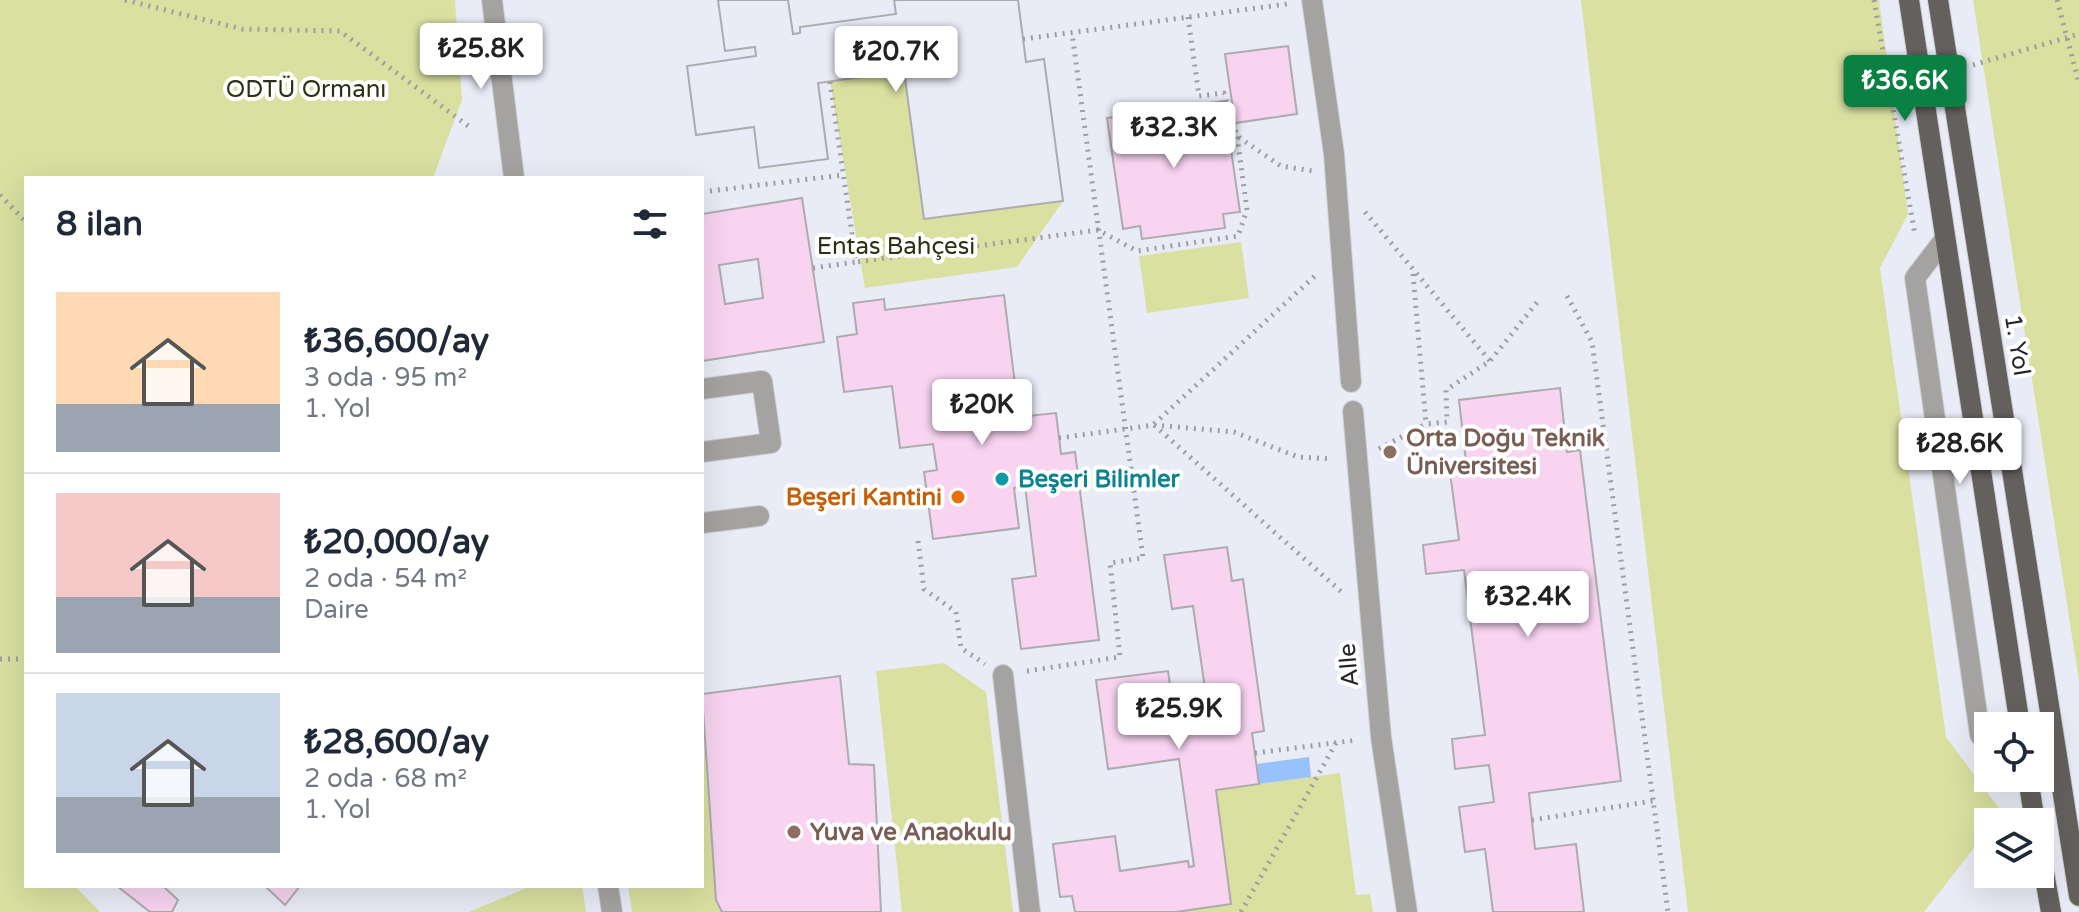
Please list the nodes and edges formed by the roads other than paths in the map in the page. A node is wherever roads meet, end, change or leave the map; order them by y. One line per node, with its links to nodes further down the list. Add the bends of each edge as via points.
1 (492, 0): 5 (street)
2 (1909, 0): 6 (main road)
3 (1938, 0): 17 (main road, 1. Yol)
4 (1312, 1): 7 (street, via 1336,175)
5 (514, 176)
6 (1944, 240): 14 (street, via 1915,278); 15 (main road)
7 (1351, 382)
8 (704, 389): 10 (street, via 762,381 771,443)
9 (1353, 411): 23 (street, Alle, via 1381,737)
10 (704, 452)
11 (759, 516): 12 (street)
12 (704, 523)
13 (1003, 675): 22 (street)
14 (1977, 712)
15 (2018, 712)
16 (2054, 791): 17 (main road)
17 (2060, 792): 20 (main road, 1. Yol)
18 (608, 888): 21 (street)
19 (2047, 888): 24 (main road)
20 (2079, 896)
21 (612, 912)
22 (1030, 912)
23 (1407, 912)
24 (2051, 912)

